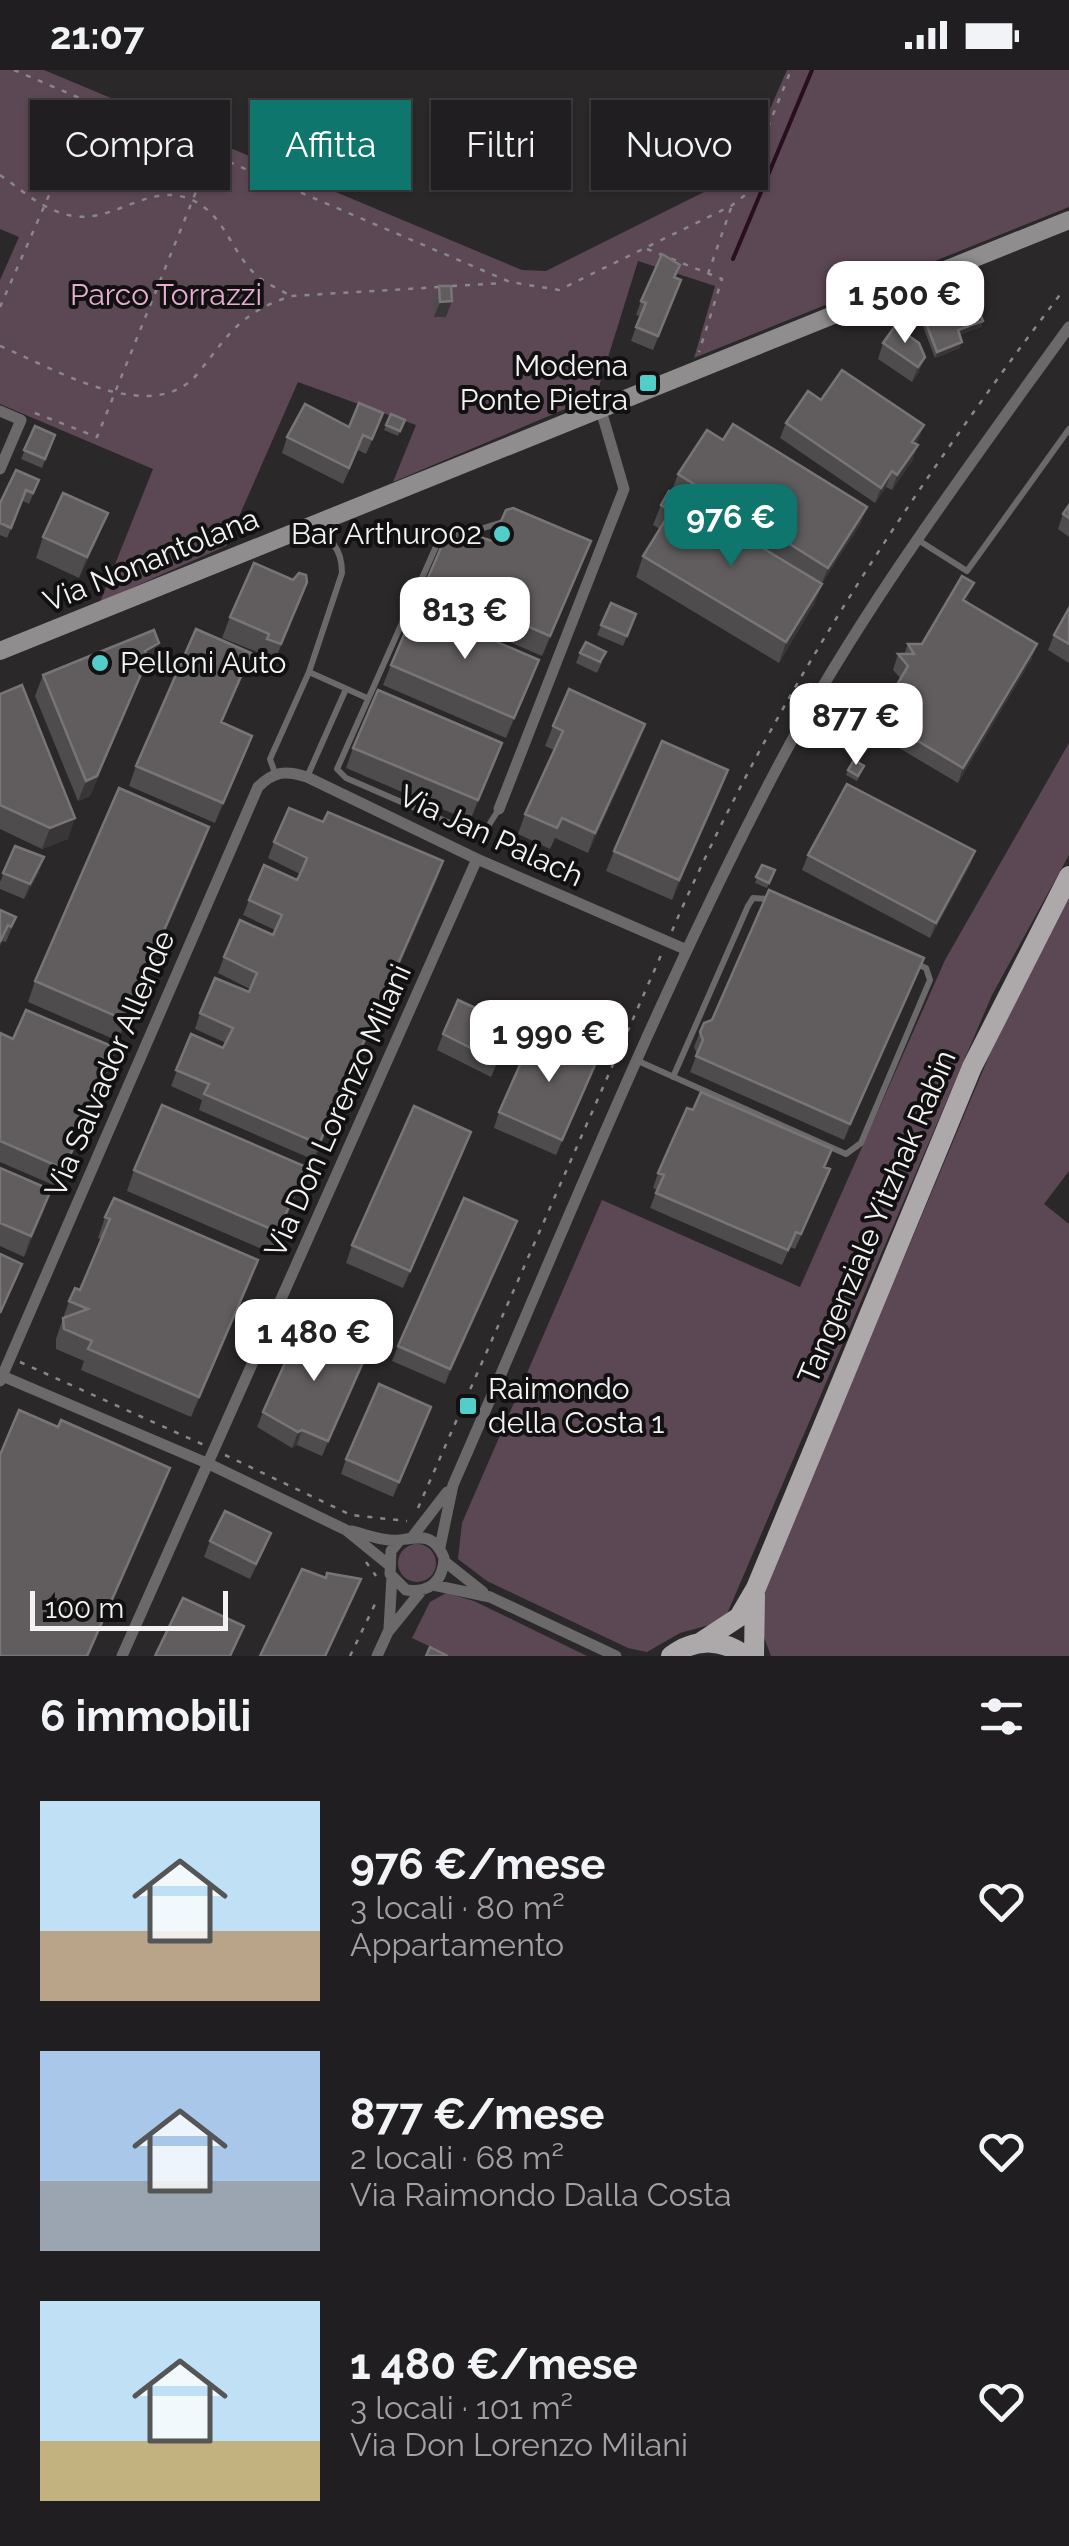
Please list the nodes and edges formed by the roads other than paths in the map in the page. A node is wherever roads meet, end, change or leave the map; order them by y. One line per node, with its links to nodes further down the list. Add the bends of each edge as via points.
1 (1069, 220): 3 (main road, Via Nonantolana)
2 (1069, 327): 9 (street)
3 (600, 407): 8 (main road, Via Nonantolana); 16 (street, via 624,489)
4 (0, 411): 6 (street, via 21,420)
5 (1069, 429): 9 (lane, via 967,571)
6 (0, 468)
7 (524, 528): 13 (lane, via 506,521 438,542)
8 (296, 530): 10 (main road, Via Nonantolana); 11 (lane, via 318,533 342,557)
9 (917, 539): 20 (street, via 778,766)
10 (0, 650)
11 (309, 672): 12 (lane); 14 (lane, via 270,759)
12 (346, 689): 13 (lane); 15 (lane)
13 (368, 698): 16 (lane, via 338,764 340,775 471,830 487,828)
14 (274, 774): 15 (street, Via Jan Palach); 24 (street, Via Salvador Allende, via 258,788)
15 (307, 777): 17 (street, Via Jan Palach)
16 (499, 809)
17 (477, 859): 20 (street, Via Jan Palach); 25 (street, Via Don Lorenzo Milani)
18 (1069, 876): 33 (main road, Tangenziale Yitzhak Rabin, via 972,1067)
19 (773, 899): 23 (lane, via 753,898 748,906)
20 (686, 950): 22 (street)
21 (909, 961): 23 (lane, via 926,968 930,980 854,1150 846,1154)
22 (638, 1061): 23 (lane); 26 (street)
23 (673, 1077)
24 (1, 1378): 25 (street)
25 (208, 1464): 27 (street); 38 (street, Via Don Lorenzo Milani)
26 (453, 1485): 28 (street); 29 (street)
27 (346, 1530): 28 (street); 31 (street)
28 (406, 1538): 29 (street, via 431,1539); 31 (street, via 391,1551)
29 (440, 1548): 30 (street)
30 (444, 1562): 32 (street); 34 (street)
31 (387, 1574): 32 (street, via 406,1590); 35 (street)
32 (428, 1588): 34 (street); 35 (street)
33 (756, 1588): 36 (main road, Tangenziale Yitzhak Rabin, via 739,1617); 42 (main road, Tangenziale Yitzhak Rabin)
34 (490, 1597): 40 (street)
35 (388, 1632): 39 (street)
36 (702, 1642): 37 (main road, Tangenziale Yitzhak Rabin); 41 (main road, via 732,1646)
37 (669, 1655)
38 (122, 1656)
39 (377, 1656)
40 (616, 1656)
41 (746, 1656)
42 (754, 1656)

